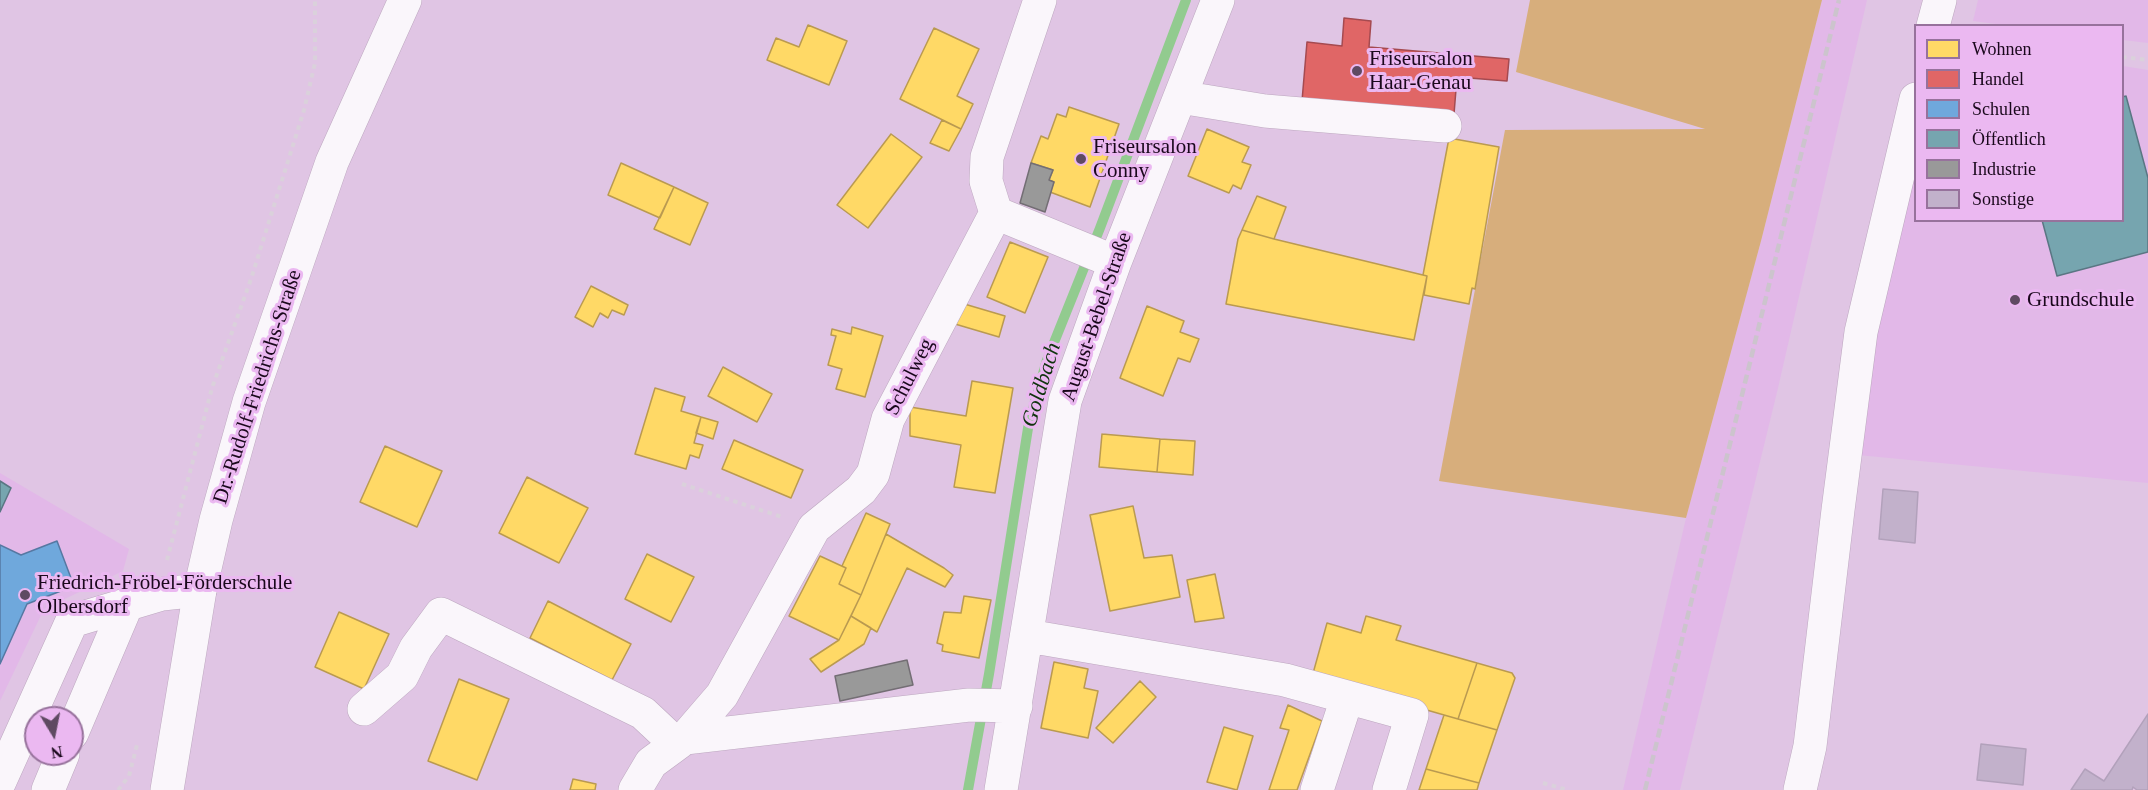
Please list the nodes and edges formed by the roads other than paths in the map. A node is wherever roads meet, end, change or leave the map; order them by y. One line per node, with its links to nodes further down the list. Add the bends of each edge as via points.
1 (1040, 0): 9 (street, via 987,157 987,181)
2 (1218, 0): 6 (street, August-Bebel-Straße)
3 (1940, 0): 5 (street)
4 (402, 1): 11 (street, Dr.-Rudolf-Friedrichs-Straße, via 332,162 249,402)
5 (1934, 24)
6 (1180, 97): 8 (street, via 1265,111); 10 (street, August-Bebel-Straße)
7 (1914, 108): 27 (street, via 1861,333 1810,746)
8 (1445, 126)
9 (996, 213): 10 (street); 18 (street, Schulweg, via 888,419 873,474 861,490 814,528 722,695)
10 (1114, 262): 13 (street, August-Bebel-Straße, via 1065,401)
11 (200, 590): 12 (street, via 162,594); 22 (street, Dr.-Rudolf-Friedrichs-Straße)
12 (127, 604): 15 (street); 20 (street, via 72,621)
13 (1028, 636): 14 (street, via 1285,680); 16 (street, August-Bebel-Straße)
14 (1347, 698): 25 (street); 26 (street, via 1412,715)
15 (84, 706)
16 (1016, 706): 18 (street, via 969,705); 24 (street, August-Bebel-Straße)
17 (364, 709): 18 (street, via 402,676 416,648 441,614 643,713)
18 (681, 741): 23 (street, Schulweg, via 651,763)
19 (58, 766): 21 (street)
20 (0, 781)
21 (48, 790)
22 (167, 790)
23 (635, 790)
24 (1001, 790)
25 (1317, 790)
26 (1389, 790)
27 (1800, 790)

